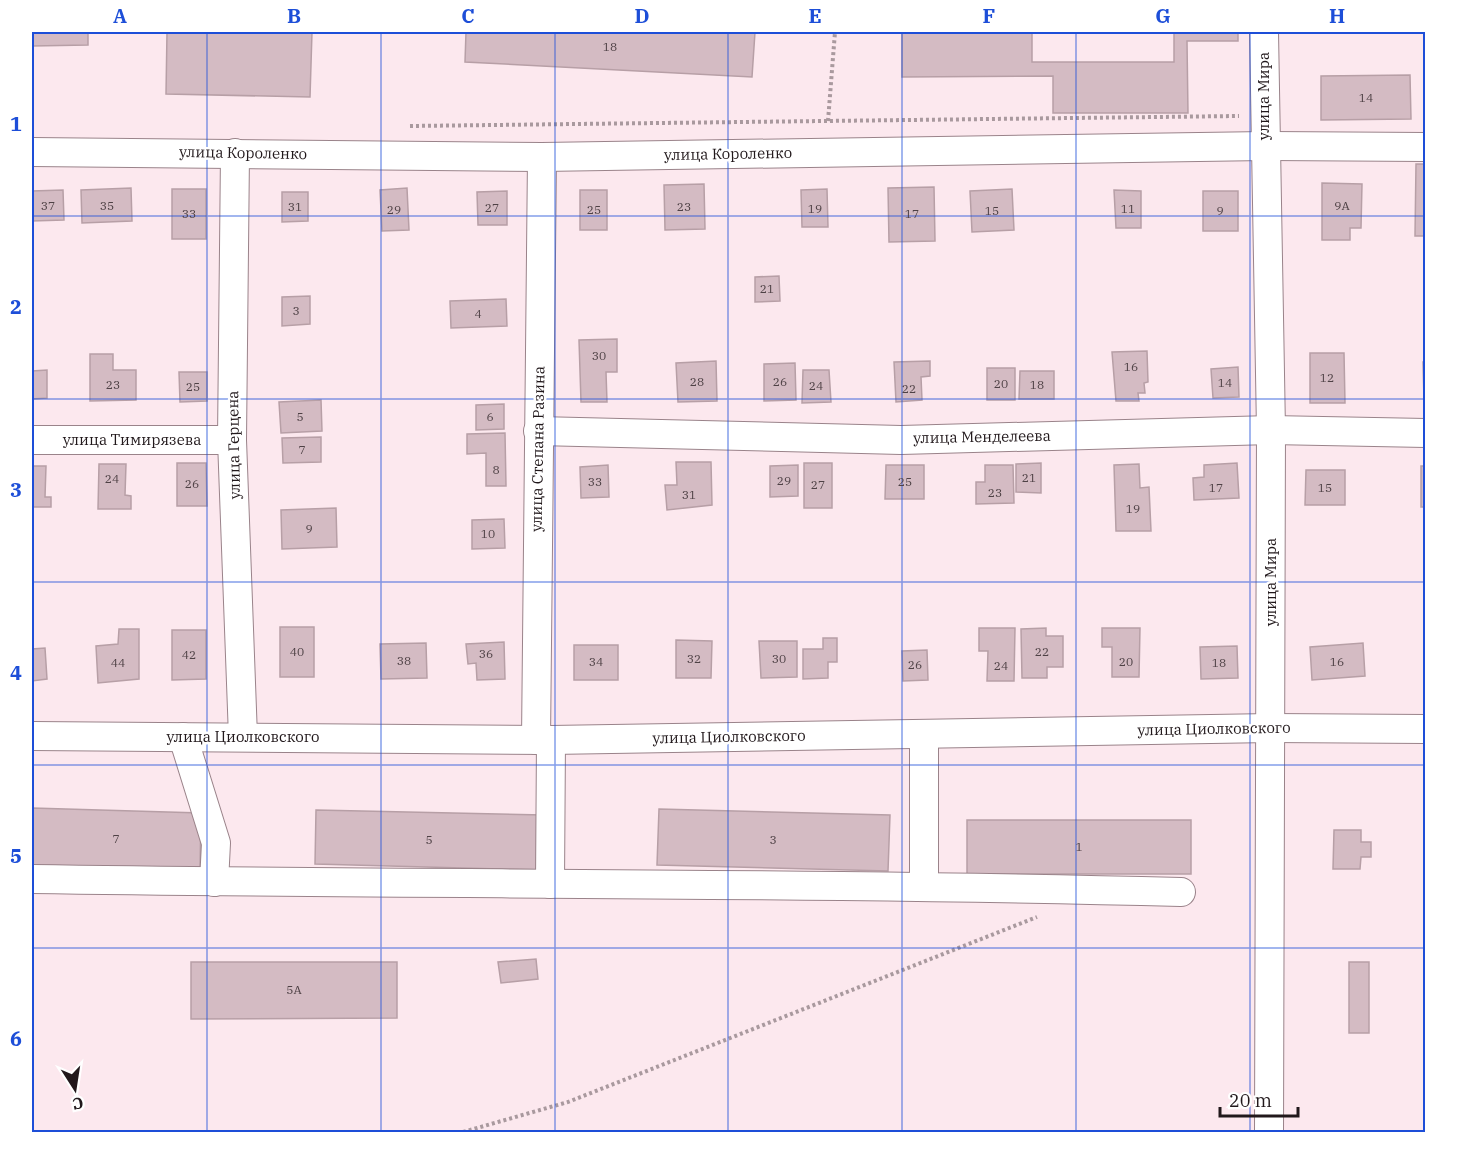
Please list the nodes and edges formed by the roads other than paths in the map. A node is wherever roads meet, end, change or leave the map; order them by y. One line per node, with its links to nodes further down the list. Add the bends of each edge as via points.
1 (1264, 32): 2 (street, улица Мира)
2 (1265, 146): 3 (street, улица Короленко); 6 (street, улица Короленко); 7 (street, улица Мира)
3 (1425, 147)
4 (32, 152): 5 (street, улица Короленко)
5 (235, 153): 6 (street, улица Короленко); 11 (street, улица Герцена)
6 (542, 158): 8 (street, улица Степана Разина)
7 (1271, 430): 8 (street, улица Менделеева, via 901,440); 9 (street, улица Менделеева); 12 (street, улица Мира)
8 (538, 431): 18 (street, улица Степана Разина)
9 (1425, 433)
10 (32, 440): 11 (street, улица Тимирязева)
11 (232, 440): 16 (street, улица Герцена)
12 (1271, 728): 13 (street, улица Циолковского); 14 (street, улица Циолковского); 24 (street, улица Мира)
13 (1425, 729)
14 (924, 734): 18 (street, улица Циолковского); 22 (street)
15 (32, 735): 17 (street, улица Циолковского)
16 (243, 736): 17 (street, улица Циолковского); 18 (street, улица Циолковского)
17 (183, 737): 20 (street, via 216,843)
18 (543, 740): 21 (street, улица Степана Разина)
19 (32, 879): 20 (street)
20 (214, 882): 21 (street)
21 (550, 884): 22 (street)
22 (924, 886): 23 (street)
23 (1181, 892)
24 (1269, 1132)

